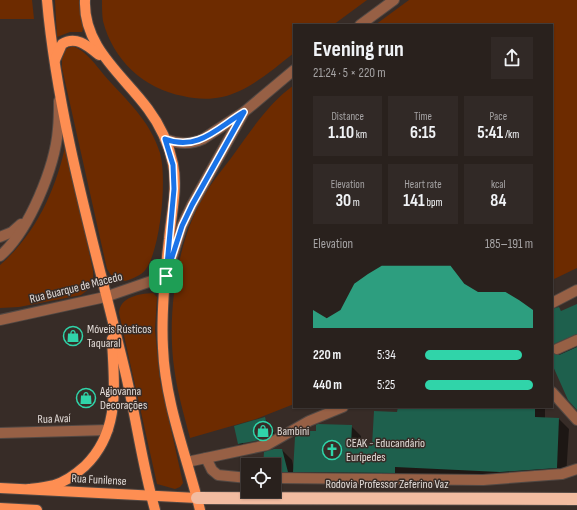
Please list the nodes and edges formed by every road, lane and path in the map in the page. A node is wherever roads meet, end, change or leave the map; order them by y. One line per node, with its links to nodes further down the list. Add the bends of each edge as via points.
1 (47, 0): 5 (main road)
2 (84, 0): 6 (main road, via 94,41)
3 (394, 0): 4 (street)
4 (361, 24)
5 (55, 61): 6 (main road, via 62,44 76,40); 8 (main road)
6 (112, 67): 10 (main road, via 149,110)
7 (293, 71): 9 (street)
8 (59, 85): 11 (street, via 58,129 53,158); 16 (main road)
9 (244, 112): 10 (street, via 196,142 176,143); 14 (street, via 182,226)
10 (165, 139): 14 (main road, via 173,165 174,189)
11 (34, 207): 12 (street, via 12,232); 13 (street, via 12,244)
12 (0, 237)
13 (0, 256)
14 (166, 276): 16 (street, Rua Buarque de Macedo); 28 (main road, via 163,348 165,373)
15 (577, 290): 17 (street)
16 (105, 296): 18 (main road); 19 (street, Rua Buarque de Macedo)
17 (553, 302)
18 (111, 317): 25 (main road, via 114,388); 34 (main road)
19 (0, 320)
20 (577, 340): 21 (street)
21 (557, 348)
22 (553, 393): 24 (street)
23 (341, 408): 27 (street, via 309,421 267,445)
24 (577, 420)
25 (108, 430): 26 (street, Rua Avaí); 33 (main road, via 96,455 69,479 54,485)
26 (0, 433)
27 (206, 458): 28 (street); 30 (street, via 212,470 218,475)
28 (187, 462): 36 (main road)
29 (577, 469): 31 (street, via 562,474 483,480)
30 (241, 477)
31 (281, 478)
32 (0, 488): 33 (main road, Rua Funilense)
33 (29, 489): 34 (main road, Rua Funilense)
34 (151, 496): 36 (main road, Rua Funilense); 39 (main road)
35 (577, 499): 36 (highway, Rodovia Professor Zeferino Vaz)
36 (198, 504)
37 (0, 508): 38 (main road)
38 (37, 510)
39 (155, 510)

